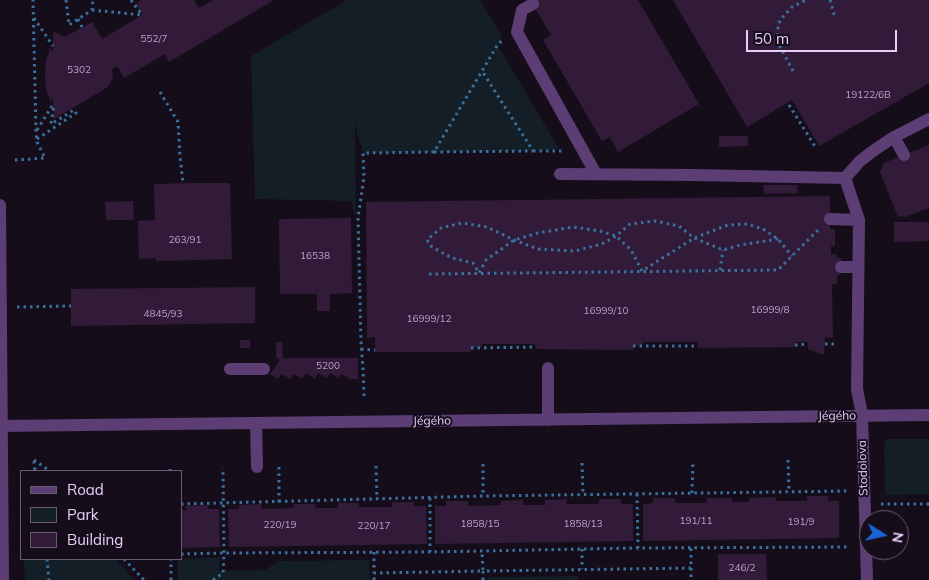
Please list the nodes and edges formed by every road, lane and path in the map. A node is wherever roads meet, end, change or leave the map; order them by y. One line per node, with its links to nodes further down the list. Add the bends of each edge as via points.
1 (33, 0): 9 (path)
2 (66, 0): 11 (path, via 69,25)
3 (93, 0): 8 (path)
4 (131, 0): 8 (path, via 142,15)
5 (806, 0): 16 (path, via 792,7 780,20 777,32 778,43)
6 (830, 0): 10 (path)
7 (532, 4): 13 (street, via 522,10)
8 (92, 10): 11 (path)
9 (33, 18): 14 (path); 20 (path)
10 (835, 18)
11 (78, 19): 12 (path)
12 (82, 27)
13 (517, 32): 15 (path, via 498,44); 30 (street)
14 (53, 46)
15 (482, 71): 24 (path); 26 (path)
16 (793, 72)
17 (160, 92): 32 (path, via 178,122)
18 (789, 105): 23 (path)
19 (929, 119): 21 (street)
20 (36, 132): 22 (path); 22 (path, via 54,104 51,124 74,110 76,113)
21 (894, 137): 27 (street); 31 (street, via 860,161)
22 (37, 139): 28 (path, via 45,158)
23 (816, 148)
24 (533, 151): 25 (path); 26 (path)
25 (572, 151)
26 (434, 152): 58 (path, via 363,153 364,177 358,218)
27 (904, 155)
28 (15, 160)
29 (560, 174): 30 (street)
30 (596, 174): 31 (street)
31 (845, 178): 34 (street, Jégého)
32 (183, 183)
33 (0, 205): 68 (street)
34 (859, 220): 35 (street); 43 (street, Jégého)
35 (825, 224): 41 (path)
36 (616, 236): 37 (path, via 630,224 655,221 678,226); 39 (path, via 572,227); 39 (path, via 602,244 575,251 538,249); 45 (path, via 631,250)
37 (694, 238): 38 (path, via 728,225 747,224 764,229); 40 (path); 45 (path)
38 (778, 239): 40 (path); 41 (path)
39 (514, 240): 46 (path, via 486,260); 46 (path, via 487,227 462,222 441,228 427,240 432,247 452,258 473,263)
40 (723, 250): 44 (path)
41 (792, 256): 44 (path, via 778,270)
42 (841, 267): 43 (street)
43 (858, 267): 64 (street, Jégého, via 857,389)
44 (720, 270): 45 (path)
45 (642, 271): 46 (path)
46 (478, 273): 47 (path)
47 (429, 274)
48 (71, 306): 49 (path)
49 (17, 307)
50 (795, 344): 51 (path)
51 (808, 344)
52 (825, 344): 53 (path)
53 (835, 344)
54 (633, 346): 55 (path)
55 (698, 346)
56 (472, 348): 57 (path)
57 (536, 348)
58 (361, 350): 59 (path); 63 (path)
59 (375, 350)
60 (548, 368): 66 (street)
61 (230, 369): 62 (street)
62 (264, 369)
63 (364, 396)
64 (862, 415): 65 (street, Jégého); 66 (street, Jégého); 92 (street, Stodolova)
65 (929, 415)
66 (548, 420): 67 (street, Jégého)
67 (256, 423): 68 (street, Jégého); 74 (street)
68 (0, 427): 110 (street)
69 (788, 460): 80 (path)
70 (693, 461): 81 (path)
71 (582, 463): 83 (path)
72 (483, 464): 84 (path)
73 (376, 466): 86 (path)
74 (257, 467)
75 (279, 467): 87 (path)
76 (223, 468): 89 (path)
77 (35, 470): 78 (path, via 34,460)
78 (49, 470)
79 (848, 491): 80 (path)
80 (789, 492): 81 (path)
81 (692, 493): 82 (path)
82 (637, 494): 83 (path); 94 (path)
83 (584, 495): 84 (path)
84 (483, 496): 85 (path)
85 (430, 498): 86 (path); 99 (path)
86 (377, 499): 87 (path)
87 (279, 502): 89 (path)
88 (182, 504): 89 (path)
89 (224, 504): 100 (path)
90 (880, 504): 91 (path)
91 (929, 504)
92 (865, 510)
93 (859, 546): 95 (path)
94 (638, 548): 95 (path); 96 (path)
95 (691, 548): 106 (path)
96 (582, 549): 97 (path); 107 (path)
97 (482, 551): 99 (path); 108 (path)
98 (374, 552): 99 (path); 100 (path); 109 (path)
99 (430, 552)
100 (224, 553): 101 (path); 114 (path, via 223,573)
101 (182, 554)
102 (47, 560): 111 (path)
103 (125, 560): 112 (path)
104 (171, 560): 113 (path)
105 (866, 560): 118 (street, Stodolova)
106 (691, 568): 107 (path); 117 (path)
107 (582, 569): 108 (path)
108 (483, 571): 109 (path); 116 (path)
109 (374, 573): 115 (path)
110 (3, 580)
111 (49, 580)
112 (144, 580)
113 (171, 580)
114 (213, 580)
115 (374, 580)
116 (483, 580)
117 (691, 580)
118 (866, 580)

